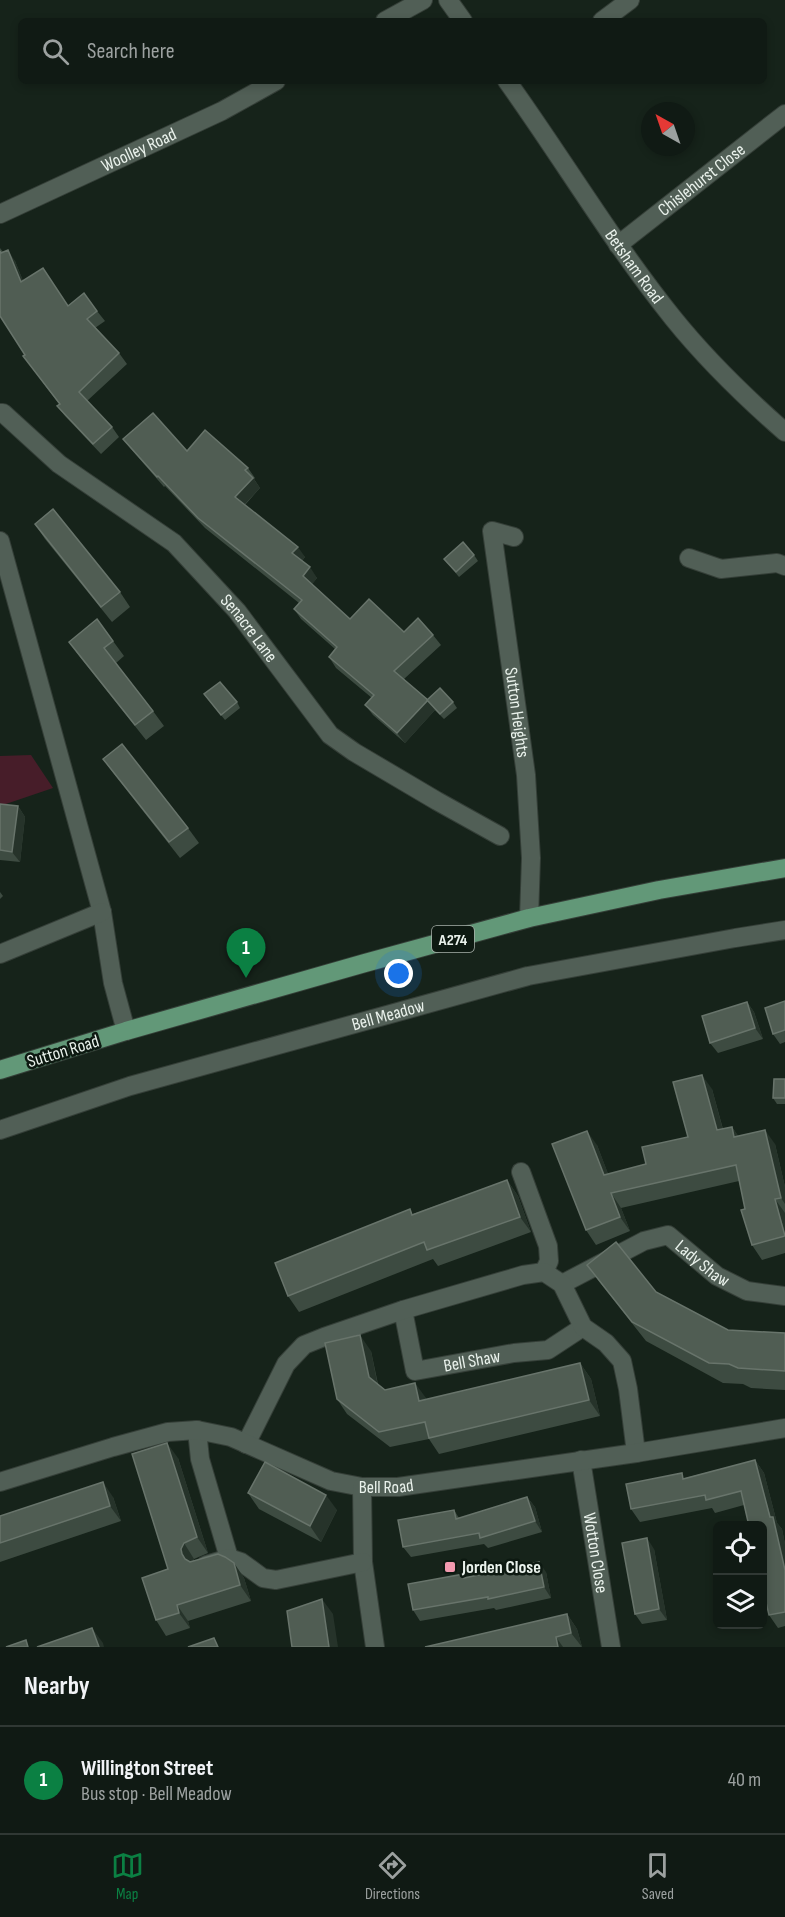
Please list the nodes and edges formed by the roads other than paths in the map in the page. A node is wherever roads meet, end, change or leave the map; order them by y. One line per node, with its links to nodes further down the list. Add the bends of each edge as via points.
1 (423, 0): 4 (street)
2 (448, 0): 5 (street)
3 (630, 0): 6 (street)
4 (390, 18)
5 (461, 18)
6 (606, 18)
7 (271, 84): 10 (street, Woolley Road, via 222,111)
8 (514, 84): 11 (street, Betsham Road)
9 (785, 114): 11 (street, Chislehurst Close)
10 (0, 214)
11 (618, 244): 13 (street, Betsham Road, via 716,368)
12 (0, 413): 18 (street, Senacre Lane, via 59,464 174,543 237,611 330,735)
13 (785, 432)
14 (514, 537): 21 (street, Sutton Heights, via 492,531 526,775 531,858)
15 (2, 553): 20 (street)
16 (689, 558): 17 (street, via 721,569 777,563)
17 (785, 566)
18 (500, 836)
19 (785, 868): 21 (main road, A274)
20 (102, 912): 23 (street); 24 (street, via 112,983)
21 (529, 918): 24 (main road, A274)
22 (785, 930): 26 (street, Bell Meadow, via 528,975 130,1086)
23 (0, 954)
24 (126, 1031): 25 (main road, Sutton Road / A274)
25 (0, 1070)
26 (0, 1130)
27 (521, 1172): 28 (street, via 548,1246 549,1261)
28 (544, 1272): 29 (street); 31 (street)
29 (562, 1284): 30 (street, Lady Shaw, via 644,1241 668,1235 717,1276 747,1291); 32 (street)
30 (785, 1296)
31 (403, 1311): 32 (street, Bell Shaw, via 415,1371 548,1350); 35 (street, via 304,1345 286,1364)
32 (583, 1327): 36 (street, via 606,1343 622,1361)
33 (785, 1428): 36 (street, Bell Road)
34 (197, 1430): 35 (street, Bell Road); 38 (street, Bell Road, via 168,1432); 40 (street, via 200,1459)
35 (246, 1444): 39 (street, Bell Road, via 332,1481)
36 (636, 1453): 37 (street, Bell Road)
37 (581, 1460): 39 (street, Bell Road, via 398,1487); 44 (street, Wotton Close)
38 (0, 1482)
39 (362, 1487): 41 (street)
40 (229, 1558): 41 (street, via 263,1578 276,1580); 42 (street)
41 (363, 1562): 43 (street)
42 (203, 1566)
43 (375, 1647)
44 (611, 1647)

